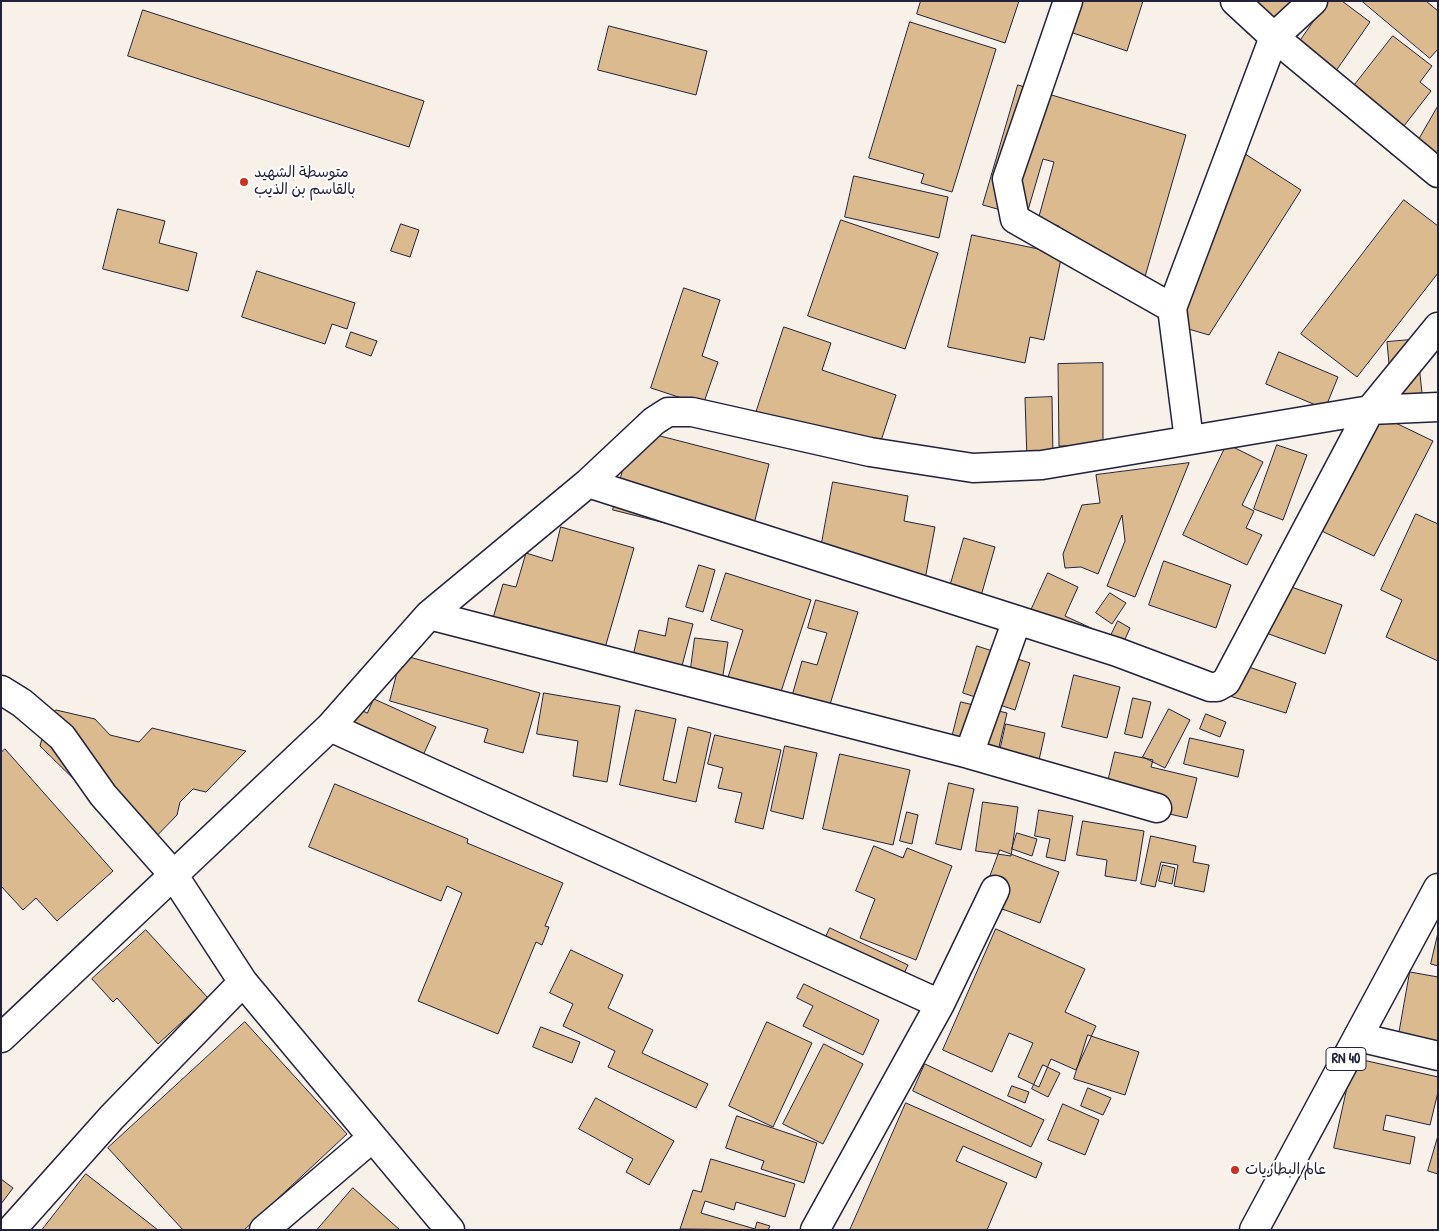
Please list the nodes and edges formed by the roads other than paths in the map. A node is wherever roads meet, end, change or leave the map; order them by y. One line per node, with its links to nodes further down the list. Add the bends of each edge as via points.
1 (1068, 1): 6 (street, via 1007,179 1015,219)
2 (1236, 1): 4 (street)
3 (1313, 1): 4 (street)
4 (1274, 38): 5 (street); 6 (street)
5 (1438, 173)
6 (1172, 308): 10 (street)
7 (1438, 327): 9 (street)
8 (1438, 407): 9 (street)
9 (1370, 410): 10 (street); 13 (street, via 1226,682 1210,687 1117,652)
10 (1189, 440): 11 (street, via 1042,465 974,468 870,452 678,411 668,412 654,421)
11 (588, 483): 12 (street); 13 (street)
12 (429, 615): 15 (street); 16 (street)
13 (1017, 620): 16 (street)
14 (1, 690): 18 (street, via 22,703 62,737 103,795)
15 (330, 726): 18 (street); 22 (street)
16 (969, 754): 17 (street)
17 (1157, 808)
18 (172, 873): 21 (street); 23 (street)
19 (1438, 888): 24 (street, RN 40)
20 (995, 890): 22 (street)
21 (243, 982): 26 (street); 27 (street, via 112,1117)
22 (940, 1004): 30 (street)
23 (1, 1038)
24 (1358, 1038): 25 (street); 31 (street, RN 40)
25 (1438, 1056)
26 (372, 1138): 28 (street); 29 (street)
27 (11, 1230)
28 (264, 1230)
29 (450, 1230)
30 (815, 1230)
31 (1254, 1230)

